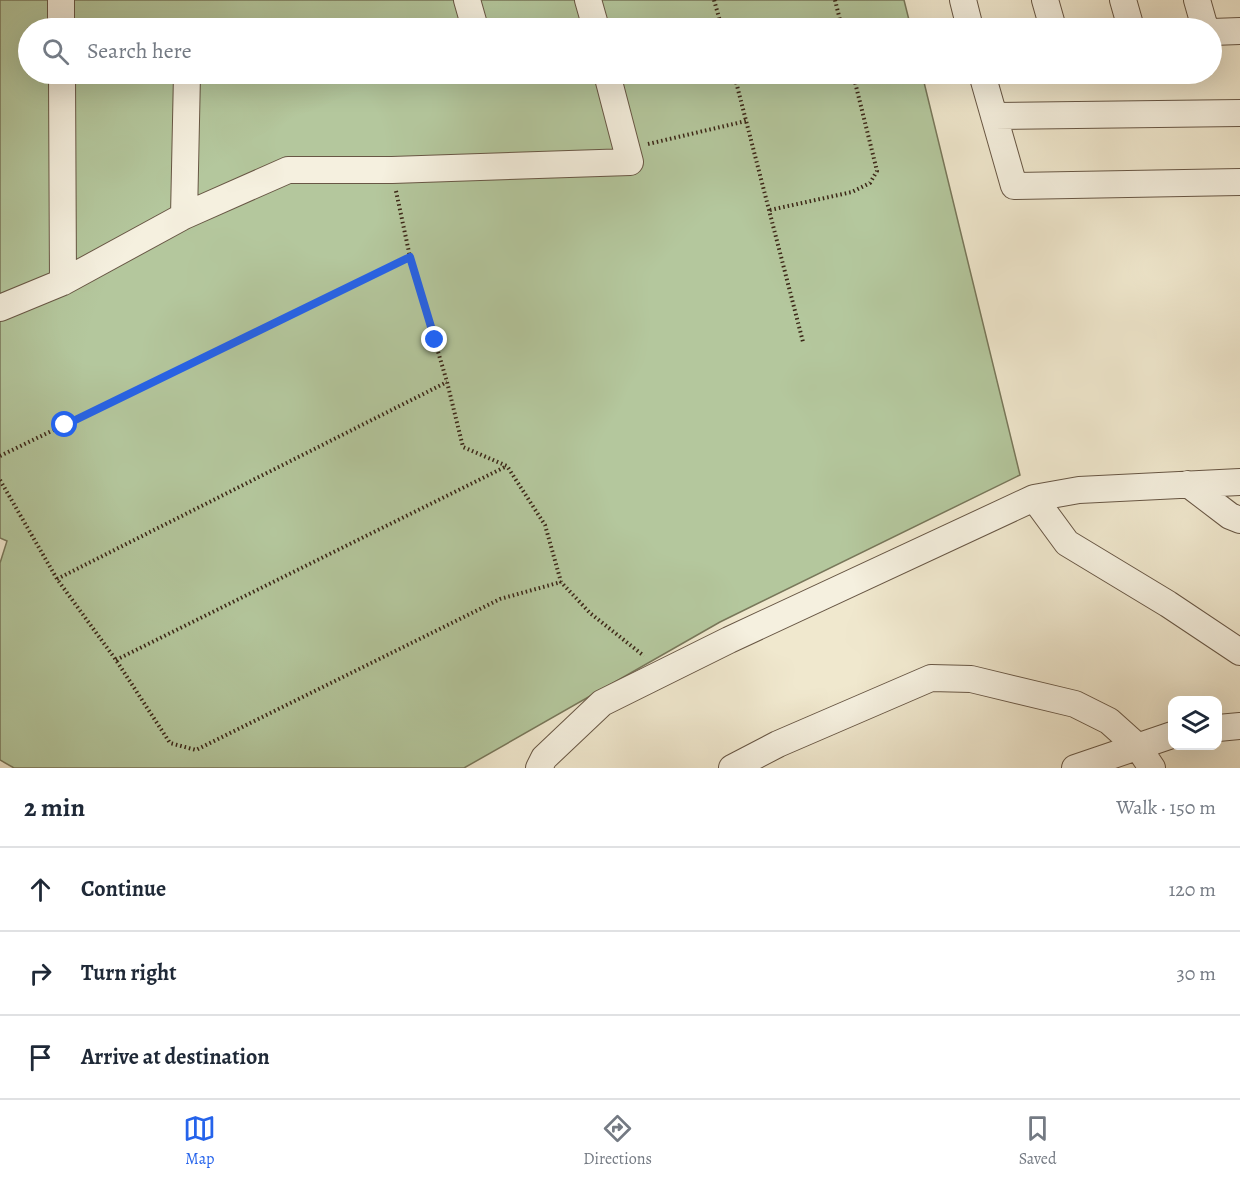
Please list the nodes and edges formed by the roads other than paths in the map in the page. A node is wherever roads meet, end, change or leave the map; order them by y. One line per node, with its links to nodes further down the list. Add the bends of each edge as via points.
1 (61, 0): 8 (street)
2 (467, 0): 9 (street)
3 (588, 0): 10 (street)
4 (963, 0): 11 (street)
5 (1045, 0): 12 (street)
6 (1123, 0): 13 (street)
7 (1197, 0): 14 (street)
8 (61, 18)
9 (473, 18)
10 (593, 18)
11 (968, 18)
12 (1050, 18)
13 (1128, 18)
14 (1202, 18)
15 (1222, 32): 16 (street)
16 (1240, 32)
17 (62, 84): 25 (street)
18 (187, 84): 24 (street)
19 (610, 84): 24 (street, via 630,162 288,170)
20 (985, 84): 22 (street)
21 (1240, 113): 22 (street)
22 (994, 116): 23 (street, via 1014,186)
23 (1240, 182)
24 (184, 216): 25 (street)
25 (63, 282): 26 (street)
26 (0, 308)
27 (1240, 482): 28 (street)
28 (1188, 484): 29 (street, via 1079,490); 30 (street)
29 (1034, 498): 31 (street, via 1067,543); 36 (street, via 602,703 544,758)
30 (1240, 520)
31 (1240, 652)
32 (1240, 726): 33 (street)
33 (1222, 728)
34 (1168, 737): 35 (street)
35 (1138, 747): 37 (street, via 1109,721 1075,704 971,679 931,678); 38 (street); 39 (street)
36 (539, 768)
37 (732, 768)
38 (1075, 768)
39 (1152, 768)

